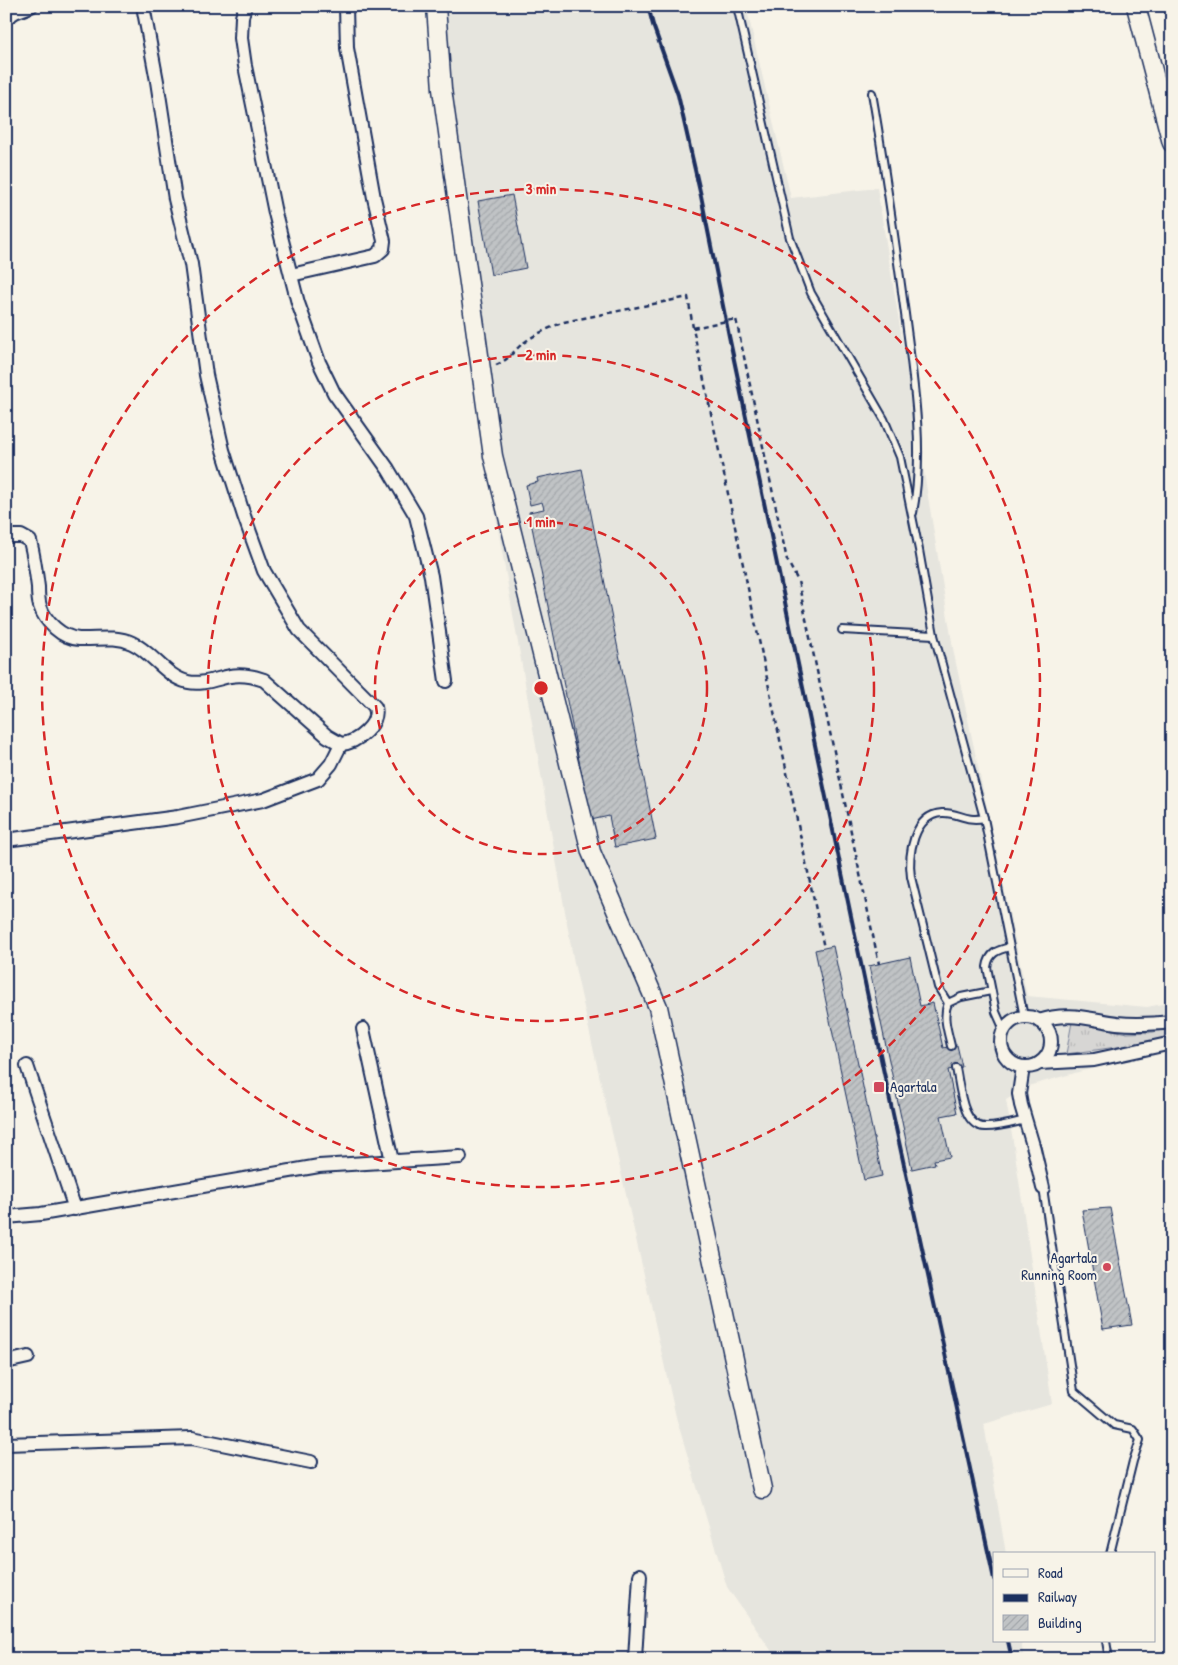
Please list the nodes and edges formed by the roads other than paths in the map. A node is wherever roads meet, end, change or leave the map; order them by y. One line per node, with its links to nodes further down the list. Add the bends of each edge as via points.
1 (32, 6): 8 (street)
2 (142, 6): 17 (street, via 175,199 191,264 206,375 223,450 244,516 264,571 300,630 376,710 372,725 353,742)
3 (245, 6): 11 (street, via 241,38 244,66)
4 (346, 6): 11 (street, via 349,57 383,249 375,256)
5 (436, 6): 44 (street, via 442,89 493,456 591,852 658,1007)
6 (737, 6): 12 (lane, via 790,238 812,293 884,419 900,457)
7 (1136, 6): 10 (street)
8 (6, 18)
9 (872, 93): 12 (lane, via 913,376 919,467)
10 (1172, 143)
11 (291, 275): 16 (street, via 318,362 334,393 388,468 416,516 431,576)
12 (912, 517): 15 (lane)
13 (6, 536): 17 (street, via 21,536 30,542 40,606 56,629 69,638 120,639 133,644 176,677 188,682 232,676 264,680 327,736)
14 (842, 630): 15 (lane)
15 (934, 635): 18 (lane)
16 (446, 681)
17 (341, 744): 19 (street, via 331,764 318,779 263,800 178,816)
18 (984, 818): 20 (lane); 22 (lane, via 967,819 941,813 932,815 912,842 911,876 938,987)
19 (6, 840)
20 (1010, 947): 21 (lane, via 998,949 988,959); 23 (lane)
21 (991, 991): 22 (lane, via 961,996); 27 (lane)
22 (948, 1003): 29 (lane, via 945,1018)
23 (1024, 1017): 24 (street); 27 (street, via 1016,1019)
24 (1039, 1021): 25 (street, via 1058,1015 1141,1024); 30 (street, via 1046,1026 1052,1042)
25 (1172, 1022)
26 (363, 1029): 36 (street)
27 (1004, 1030): 32 (street, via 1001,1045 1004,1053 1008,1060)
28 (1172, 1043): 30 (street, via 1094,1060)
29 (951, 1046)
30 (1040, 1064): 32 (street)
31 (27, 1066): 38 (street)
32 (1023, 1067): 34 (street, via 1020,1094)
33 (956, 1068): 34 (lane, via 969,1120 983,1128)
34 (1025, 1120): 37 (street)
35 (460, 1157): 36 (street)
36 (392, 1161): 38 (street, via 319,1166)
37 (1043, 1188): 45 (lane, via 1074,1391 1114,1425 1133,1429 1140,1440)
38 (75, 1208): 39 (street)
39 (6, 1217)
40 (28, 1357): 41 (street)
41 (6, 1362)
42 (6, 1444): 43 (street, via 192,1438)
43 (311, 1462)
44 (762, 1490)
45 (1110, 1552)
46 (640, 1575): 48 (street)
47 (1106, 1642): 49 (lane)
48 (635, 1659)
49 (1109, 1659)

